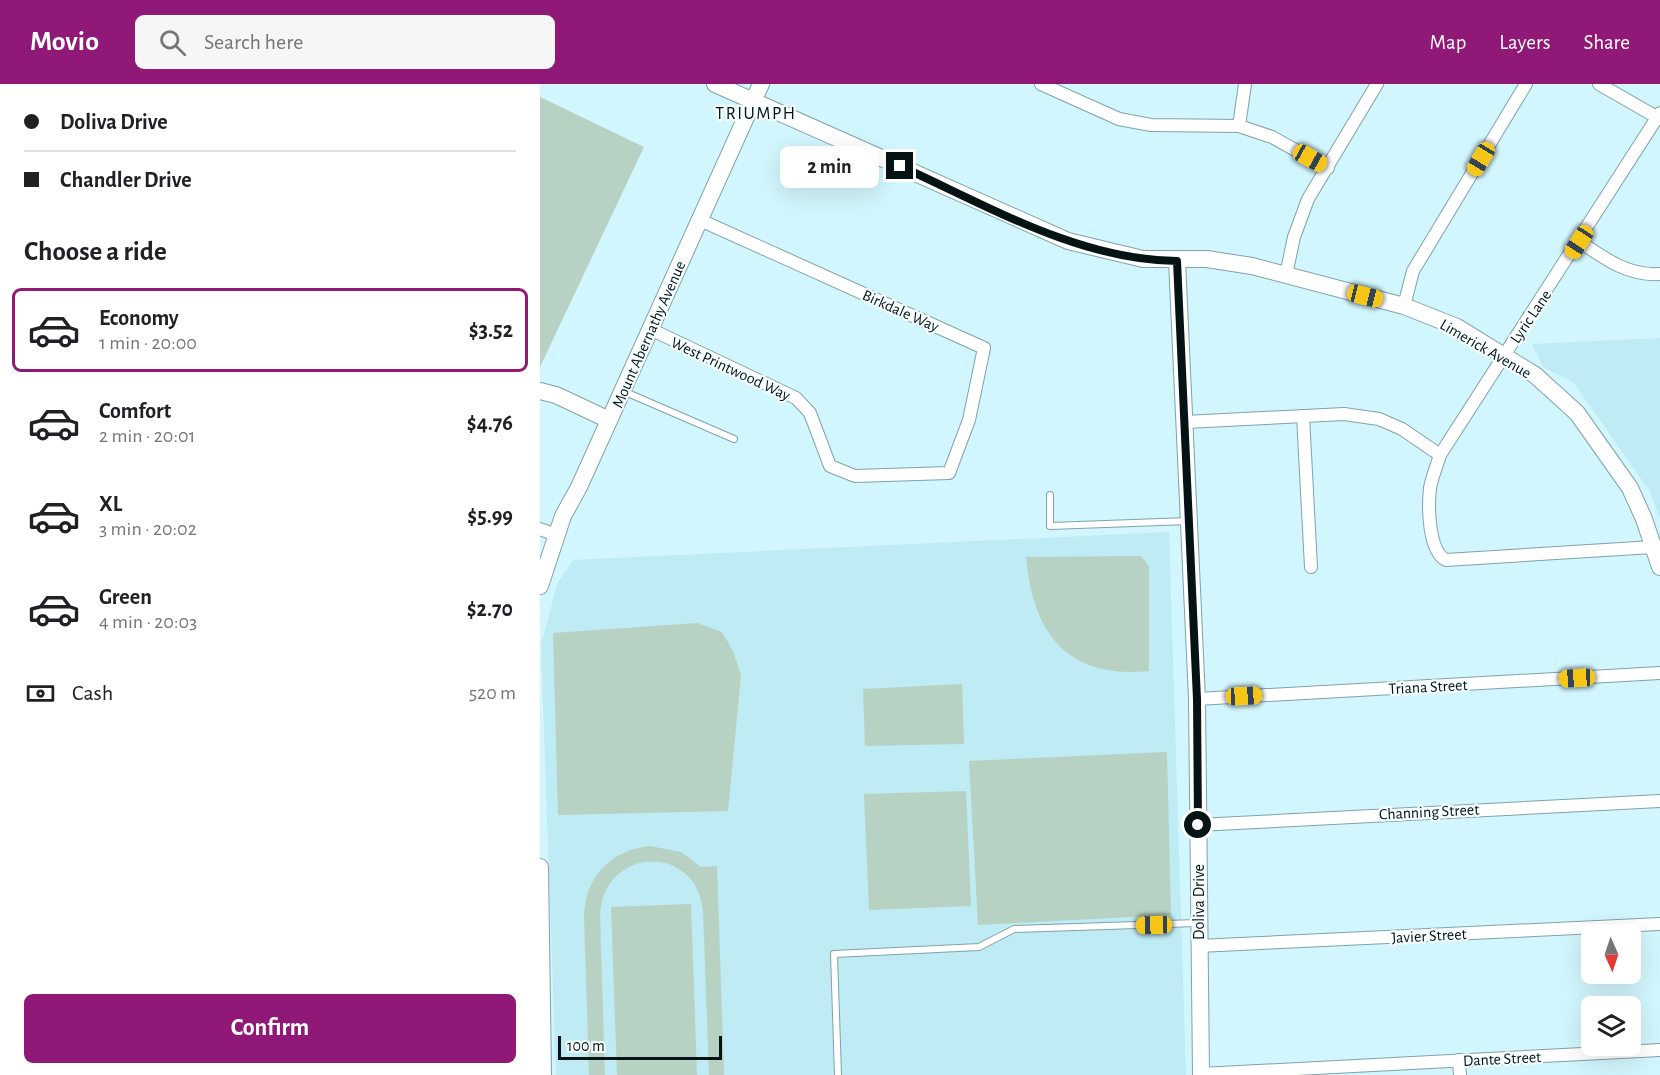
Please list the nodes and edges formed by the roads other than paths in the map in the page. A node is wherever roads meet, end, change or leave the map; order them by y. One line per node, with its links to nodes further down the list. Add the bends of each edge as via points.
1 (715, 84): 8 (street, Limerick Avenue)
2 (761, 84): 8 (street, Mount Abernathy Avenue)
3 (1041, 84): 10 (street, via 1119,119 1151,125)
4 (1245, 84): 10 (street)
5 (1377, 84): 11 (street)
6 (1526, 84): 17 (street, via 1413,271)
7 (1599, 84): 9 (street)
8 (753, 101): 12 (street, Mount Abernathy Avenue); 14 (street, Limerick Avenue, via 1068,241 1143,259)
9 (1659, 117): 13 (street, Lyric Lane)
10 (1239, 126): 11 (street, via 1272,137)
11 (1328, 168): 16 (street, via 1308,199)
12 (700, 220): 18 (street, Mount Abernathy Avenue); 27 (street, Birkdale Way, via 984,348 969,420)
13 (1579, 242): 15 (street, via 1634,273); 19 (street, Lyric Lane)
14 (1177, 261): 16 (street, Limerick Avenue, via 1207,259); 24 (street, Doliva Drive)
15 (1660, 274)
16 (1286, 275): 17 (street, Limerick Avenue)
17 (1404, 306): 19 (street, Limerick Avenue, via 1457,327)
18 (650, 329): 21 (street, Mount Abernathy Avenue); 27 (street, West Printwood Way, via 796,398 810,413 830,466 855,476)
19 (1504, 354): 26 (street, Lyric Lane); 31 (street, Limerick Avenue, via 1535,375 1597,437 1630,488)
20 (540, 391): 23 (street)
21 (622, 391): 23 (street, Mount Abernathy Avenue); 25 (lane)
22 (1303, 416): 24 (street); 26 (street, via 1344,414 1379,420 1401,429); 32 (street)
23 (609, 420): 30 (street, Mount Abernathy Avenue)
24 (1185, 422): 29 (street, Doliva Drive)
25 (734, 439)
26 (1440, 455): 31 (street, Lyric Lane, via 1430,487 1432,544 1441,558)
27 (949, 473)
28 (1050, 495): 29 (lane, via 1050,526)
29 (1189, 521): 36 (street, Doliva Drive)
30 (548, 532): 34 (street, Mount Abernathy Avenue)
31 (1653, 547): 33 (street, Limerick Avenue)
32 (1311, 567)
33 (1660, 567)
34 (540, 586)
35 (1660, 673): 36 (street, Triana Street)
36 (1197, 699): 38 (street, Doliva Drive)
37 (1660, 801): 38 (street, Channing Street)
38 (1198, 825): 41 (street, Doliva Drive)
39 (540, 867): 40 (street)
40 (541, 902): 48 (street)
41 (1198, 923): 43 (street, Doliva Drive); 49 (lane, via 1014,929 979,947 834,954)
42 (1660, 924): 43 (street, Javier Street)
43 (1198, 946): 47 (street, Doliva Drive)
44 (1660, 1050): 45 (street, Dante Street)
45 (1459, 1060): 46 (street, Dante Street); 50 (street)
46 (1331, 1070): 47 (street, Dante Street)
47 (1201, 1074)
48 (543, 1075)
49 (838, 1075)
50 (1460, 1075)

